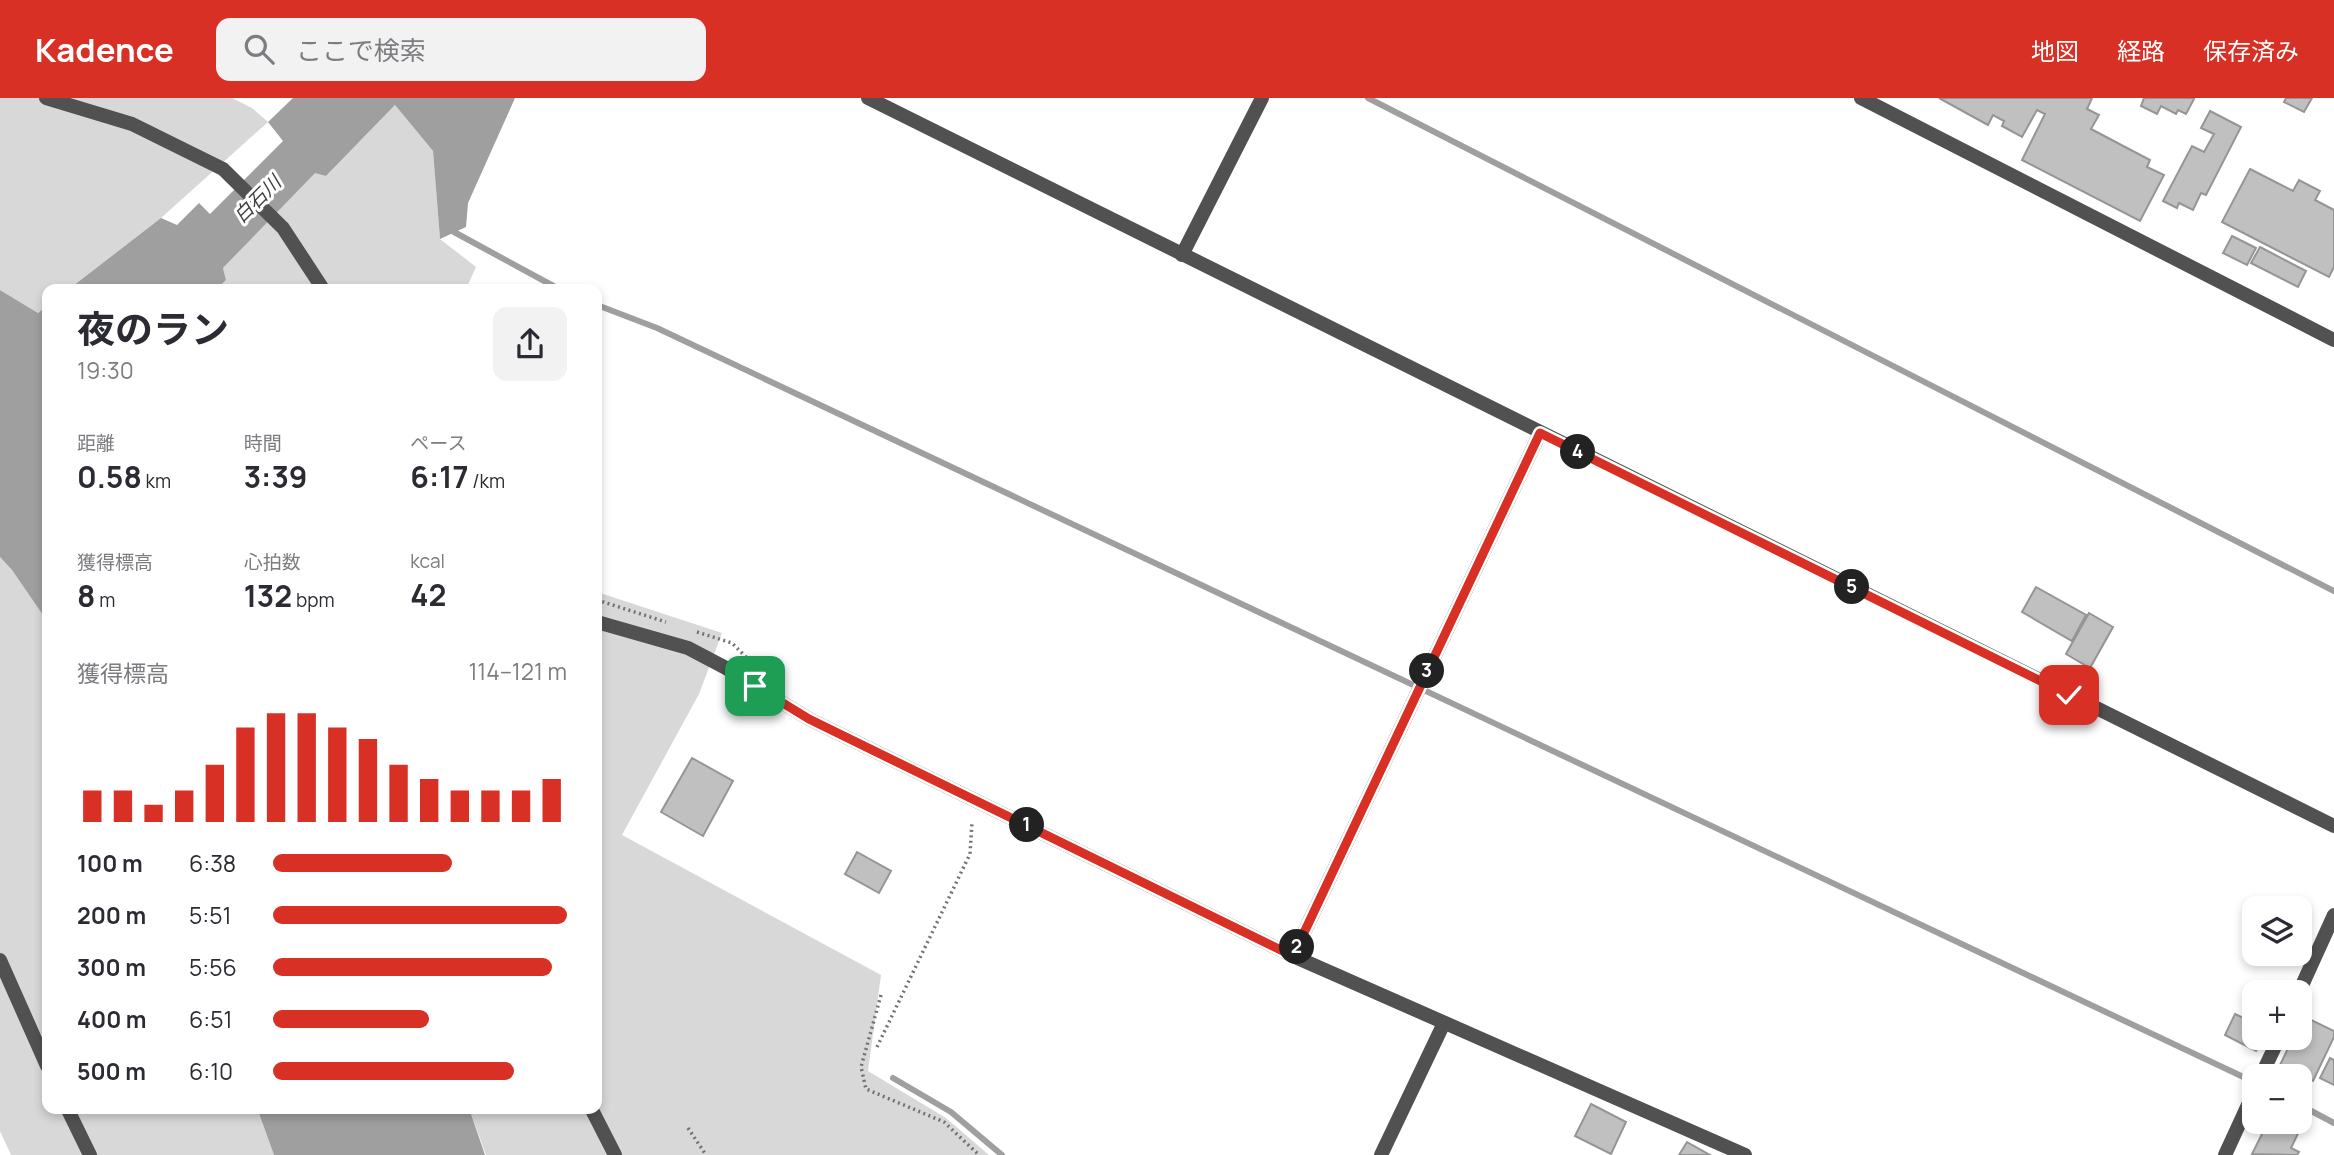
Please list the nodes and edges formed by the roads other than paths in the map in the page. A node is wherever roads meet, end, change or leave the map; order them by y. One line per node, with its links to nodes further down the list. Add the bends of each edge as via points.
1 (46, 98): 6 (street, via 132,124 223,169 283,228)
2 (868, 98): 5 (street)
3 (1262, 98): 5 (street)
4 (1861, 98): 7 (street)
5 (1182, 255): 8 (street)
6 (320, 284)
7 (2334, 340)
8 (1540, 433): 10 (street); 12 (street)
9 (602, 623): 12 (street, via 688,648 809,719)
10 (2334, 826)
11 (2334, 915): 14 (street)
12 (1293, 956): 15 (street)
13 (0, 960): 16 (street)
14 (2304, 980)
15 (1444, 1023): 22 (street); 23 (street)
16 (42, 1055)
17 (70, 1114): 20 (street)
18 (594, 1114): 21 (street)
19 (2242, 1118): 24 (street)
20 (90, 1155)
21 (615, 1155)
22 (1381, 1155)
23 (1745, 1155)
24 (2225, 1155)

